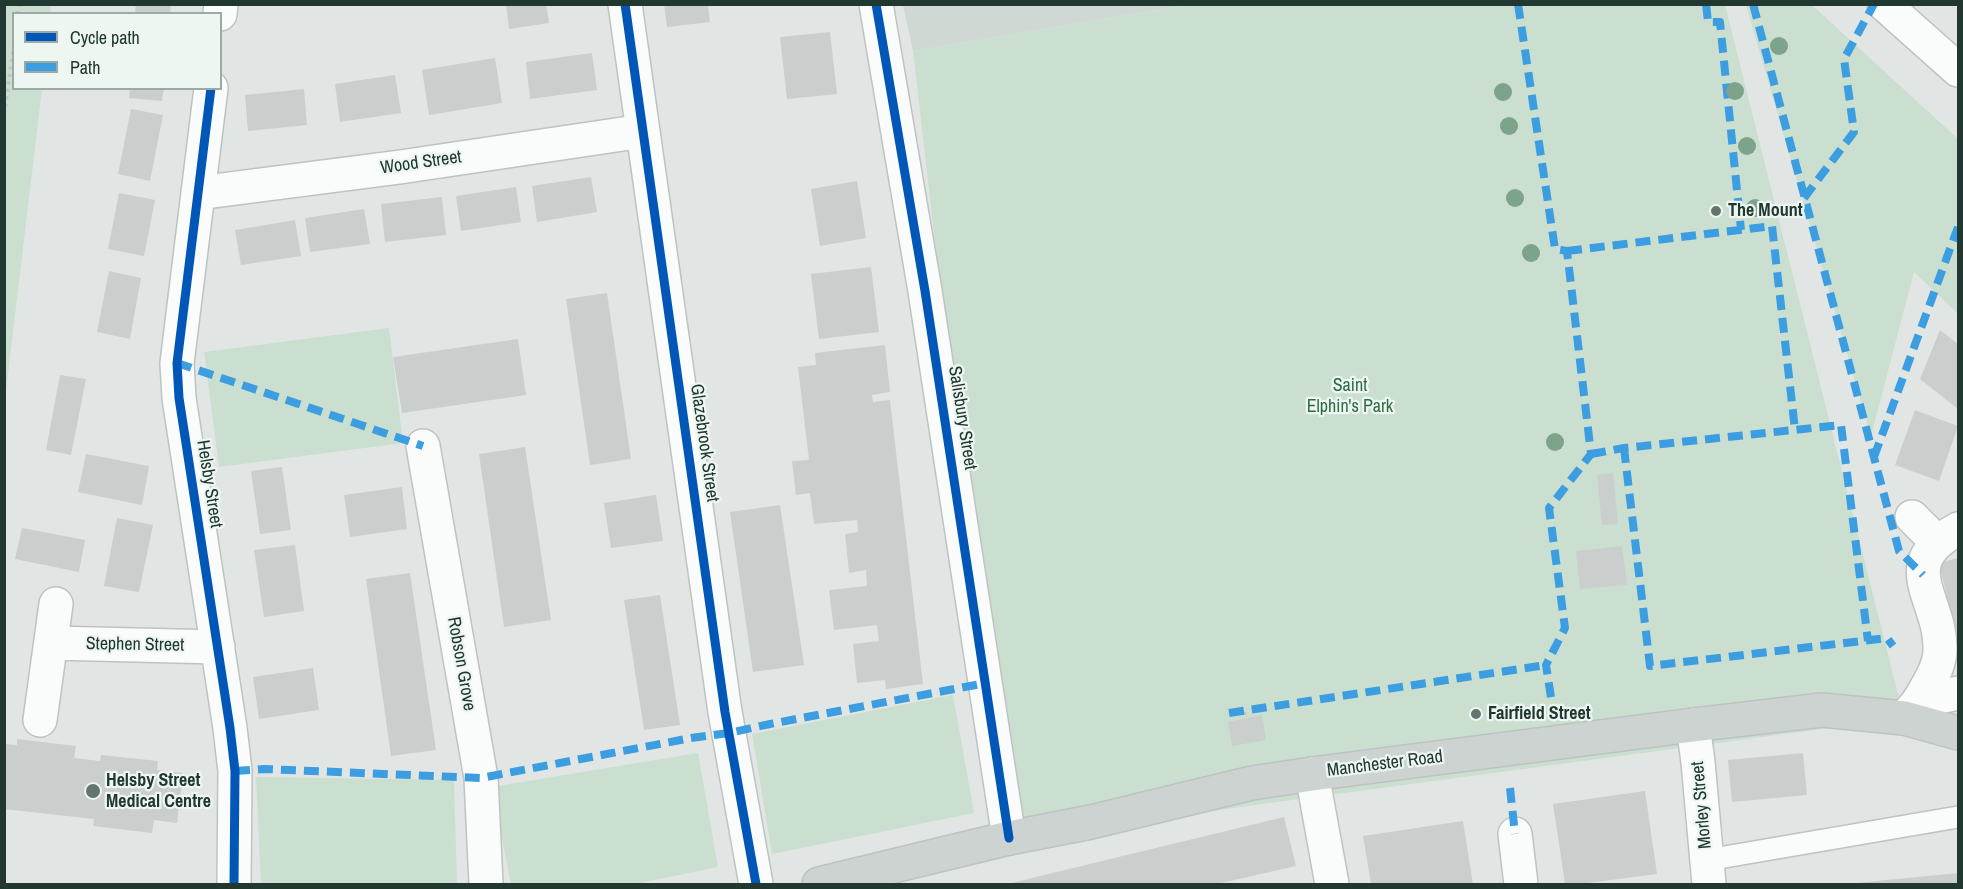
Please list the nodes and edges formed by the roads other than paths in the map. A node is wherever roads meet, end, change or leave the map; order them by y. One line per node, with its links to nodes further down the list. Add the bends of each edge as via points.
1 (625, 4): 6 (street, Glazebrook Street)
2 (876, 4): 23 (street, Salisbury Street, via 927,303)
3 (1884, 4): 4 (street)
4 (1959, 70)
5 (211, 90): 7 (street, Helsby Street)
6 (643, 131): 7 (street, Wood Street); 27 (street, Glazebrook Street, via 725,712)
7 (198, 193): 14 (street, Helsby Street, via 177,363 179,398)
8 (423, 446): 26 (street, Robson Grove, via 481,778)
9 (1912, 517): 10 (street)
10 (1948, 536): 13 (street, via 1930,549 1923,575)
11 (57, 604): 12 (street)
12 (52, 643): 14 (street, Stephen Street); 17 (street)
13 (1948, 643): 16 (street, via 1940,650 1938,665)
14 (218, 646): 25 (street, Helsby Street, via 235,771)
15 (1959, 693): 16 (street)
16 (1911, 710): 18 (main road, Manchester Road, via 1822,710); 19 (main road, Manchester Road)
17 (40, 720)
18 (1693, 725): 20 (main road, Manchester Road); 24 (street, Morley Street)
19 (1959, 733)
20 (1312, 774): 23 (main road, Manchester Road, via 1251,783); 29 (street)
21 (1959, 817): 24 (lane)
22 (1515, 834): 30 (street)
23 (1009, 838): 28 (main road, Manchester Road)
24 (1708, 872)
25 (234, 885)
26 (486, 885)
27 (756, 885)
28 (819, 885)
29 (1332, 885)
30 (1521, 885)

